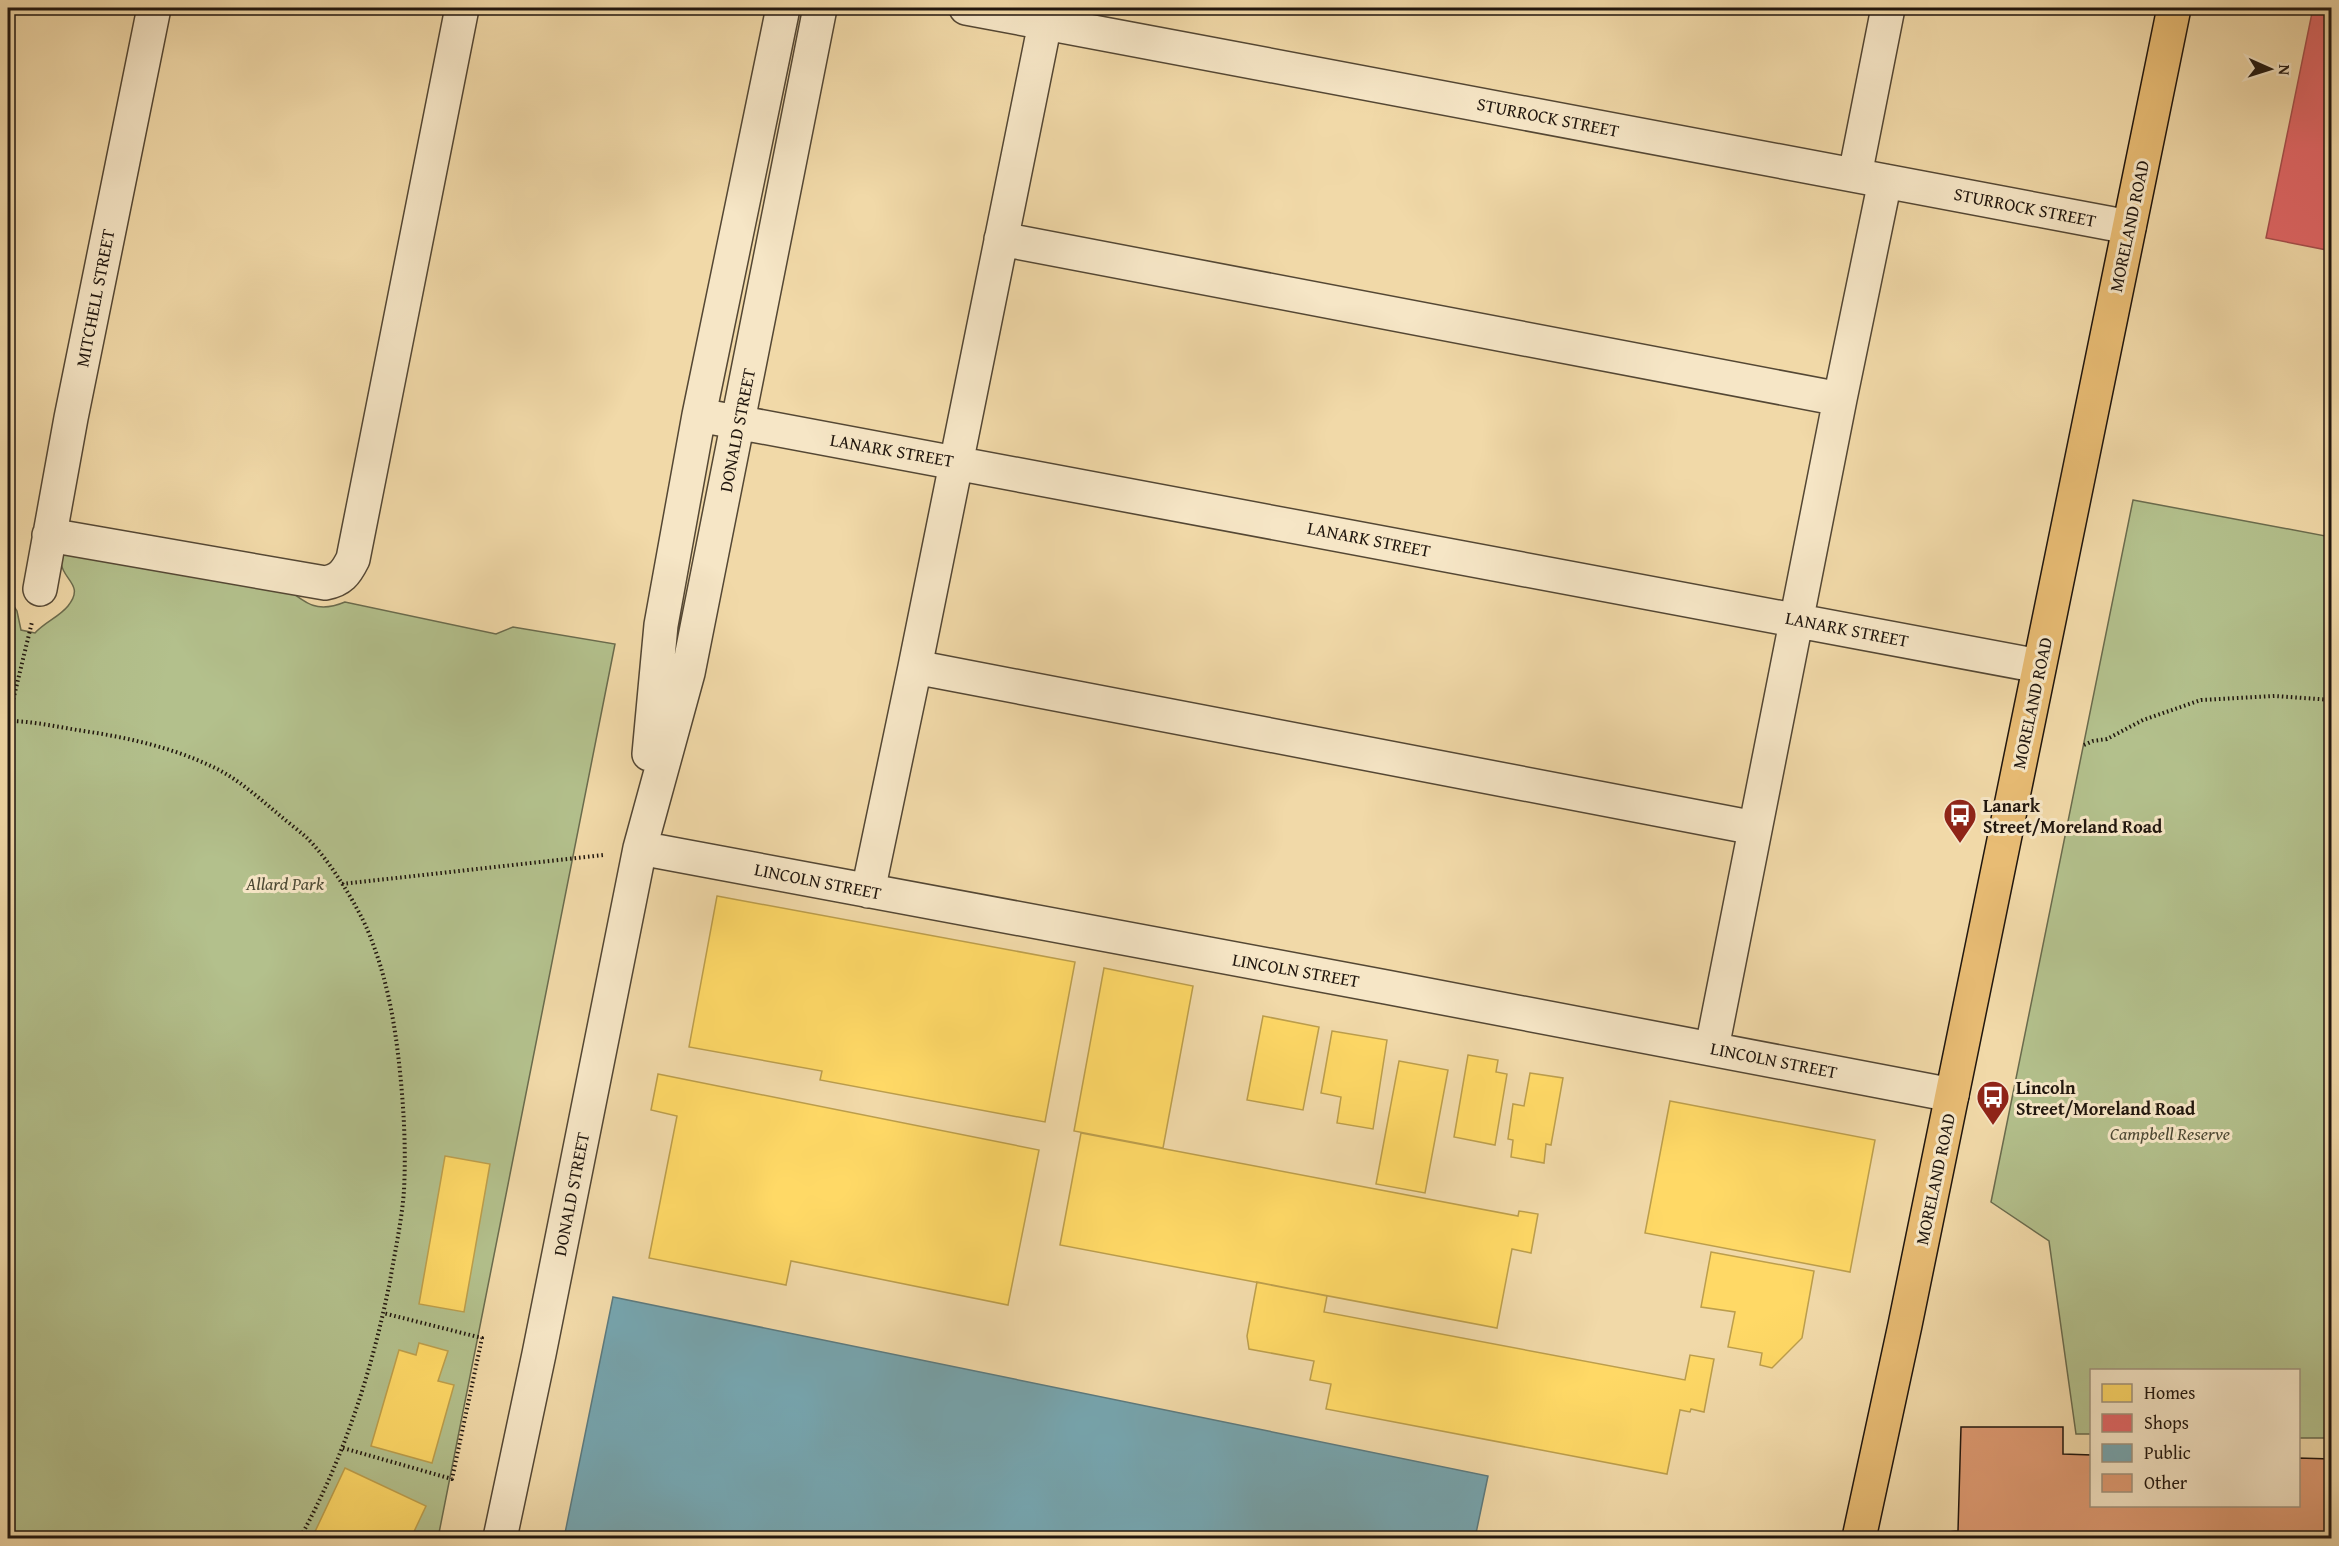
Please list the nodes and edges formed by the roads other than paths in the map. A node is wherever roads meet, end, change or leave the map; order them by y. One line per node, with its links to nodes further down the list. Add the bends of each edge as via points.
1 (153, 8): 17 (street, MITCHELL STREET)
2 (462, 8): 17 (street, via 356,547 346,573 337,581 326,583)
3 (783, 8): 14 (street, DONALD STREET)
4 (820, 8): 15 (street, DONALD STREET)
5 (966, 8): 9 (street, STURROCK STREET)
6 (1888, 8): 10 (street)
7 (2174, 8): 11 (main road, MORELAND ROAD)
8 (1090, 19): 9 (street, STURROCK STREET); 10 (street, STURROCK STREET)
9 (1045, 22): 12 (street)
10 (1870, 178): 11 (street, STURROCK STREET); 13 (street)
11 (2129, 226): 20 (main road, MORELAND ROAD)
12 (1001, 239): 13 (street); 16 (street)
13 (1840, 399): 19 (street)
14 (699, 415): 15 (street, LANARK STREET); 23 (street, DONALD STREET, via 661,625)
15 (739, 422): 16 (street, LANARK STREET); 23 (street, DONALD STREET, via 688,673)
16 (956, 462): 19 (street, LANARK STREET); 21 (street)
17 (49, 535): 18 (street, MITCHELL STREET)
18 (40, 589)
19 (1797, 620): 20 (street, LANARK STREET); 22 (street)
20 (2039, 666): 26 (main road, MORELAND ROAD)
21 (915, 667): 22 (street); 24 (street)
22 (1755, 828): 25 (street)
23 (640, 848): 24 (street, LINCOLN STREET); 27 (street, DONALD STREET)
24 (868, 891): 25 (street, LINCOLN STREET)
25 (1712, 1048): 26 (street, LINCOLN STREET)
26 (1952, 1095): 28 (main road, MORELAND ROAD)
27 (500, 1539)
28 (1859, 1539)

